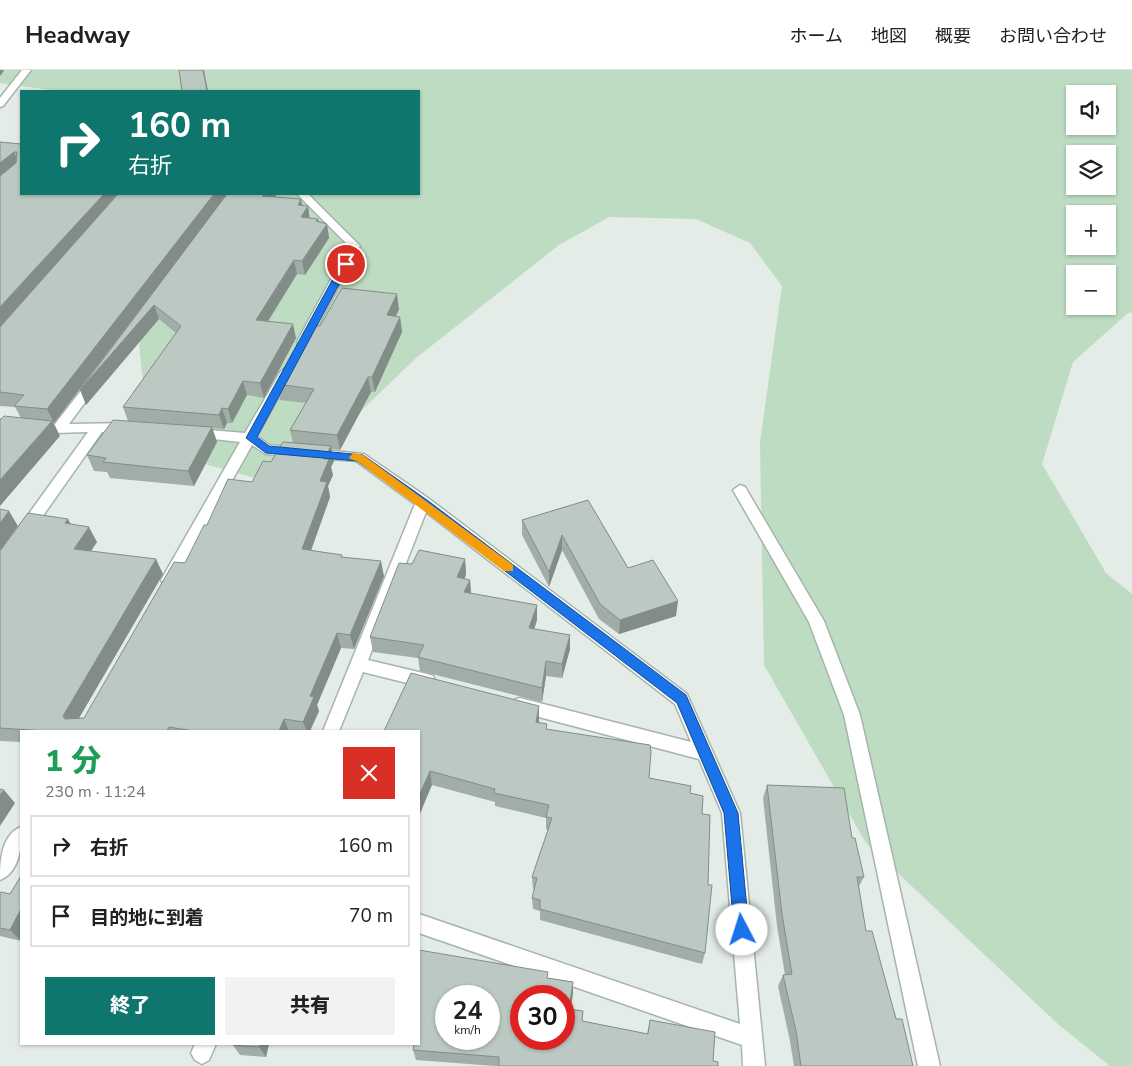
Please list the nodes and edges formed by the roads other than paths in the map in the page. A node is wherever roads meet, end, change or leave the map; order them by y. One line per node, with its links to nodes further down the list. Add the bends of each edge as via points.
1 (27, 70): 2 (street)
2 (0, 104)
3 (303, 195): 10 (street, via 355,246)
4 (100, 374): 7 (street)
5 (0, 424): 7 (street)
6 (137, 428): 8 (street, via 108,426)
7 (59, 429): 8 (street)
8 (97, 429): 13 (street)
9 (185, 432): 10 (street)
10 (251, 438): 12 (street, via 266,449 359,458); 14 (street)
11 (740, 490): 25 (street, via 816,621 852,715)
12 (423, 502): 15 (street); 19 (street, via 681,699)
13 (17, 541)
14 (162, 593)
15 (358, 664): 16 (street); 18 (street)
16 (445, 686)
17 (502, 701): 19 (street)
18 (331, 730)
19 (704, 753): 23 (street, via 731,813)
20 (20, 838): 21 (street)
21 (0, 871)
22 (420, 924): 23 (street)
23 (752, 1038): 24 (street)
24 (754, 1066)
25 (929, 1066)

